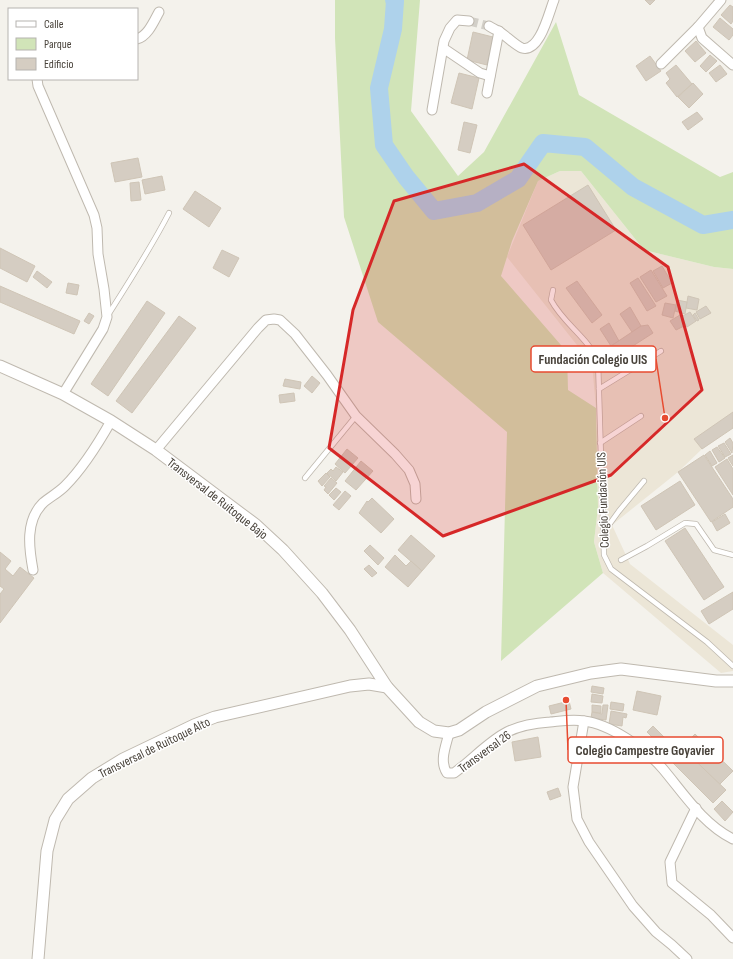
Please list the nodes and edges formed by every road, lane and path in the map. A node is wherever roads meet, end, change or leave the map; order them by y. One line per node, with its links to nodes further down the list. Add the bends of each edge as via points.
1 (554, 0): 7 (street, via 541,34 536,43 529,48 521,48)
2 (721, 0): 6 (street)
3 (159, 12): 8 (street, via 150,28)
4 (469, 21): 9 (street, via 457,20 450,28)
5 (489, 26): 7 (street)
6 (698, 27): 10 (street); 11 (street, via 702,38)
7 (499, 32): 12 (street)
8 (138, 39)
9 (443, 48): 12 (street, via 480,73); 15 (street)
10 (662, 64)
11 (733, 65)
12 (490, 76): 14 (street)
13 (37, 80): 18 (street, via 94,215)
14 (487, 93)
15 (432, 110)
16 (169, 213): 18 (lane)
17 (553, 290): 21 (lane, Colegio Fundación UIS, via 551,300 556,310 593,350 598,360)
18 (107, 317): 22 (street, via 103,329)
19 (661, 351): 21 (lane)
20 (0, 366): 22 (street, Transversal de Ruitoque Bajo)
21 (599, 389): 26 (lane, Colegio Fundación UIS)
22 (63, 394): 25 (street, Transversal de Ruitoque Bajo)
23 (356, 416): 27 (street, via 295,334 280,320 266,320); 28 (lane); 30 (street, via 409,470 415,484)
24 (641, 416): 26 (lane)
25 (111, 421): 27 (street, Transversal de Ruitoque Bajo); 34 (street, via 93,453 81,468 64,487 35,511 30,529 29,551)
26 (600, 443): 31 (lane, Colegio Fundación UIS)
27 (156, 450): 37 (street, Transversal de Ruitoque Bajo, via 256,525 282,550 322,593)
28 (305, 478)
29 (644, 481): 31 (lane)
30 (416, 499)
31 (603, 534): 35 (lane, Colegio Fundación UIS, via 604,555 611,569 707,642)
32 (733, 555): 33 (lane, via 714,550 696,524 685,524)
33 (621, 560)
34 (33, 570)
35 (733, 666)
36 (733, 681): 39 (street, via 621,669 591,673 537,686 486,712 459,730)
37 (387, 687): 39 (street, Transversal de Ruitoque Bajo, via 419,722 434,731); 43 (street, Transversal de Ruitoque Alto, via 369,684 350,686 215,717 123,759 92,778 68,799 55,820 47,851)
38 (584, 721): 39 (street, Transversal 26, via 521,726 505,733 454,773 448,773 443,762); 40 (street, Transversal 26, via 604,727 632,742 660,766); 44 (street, via 573,787 577,819 588,842 633,906)
39 (449, 733)
40 (696, 808): 41 (street, Transversal 26, via 706,819); 42 (street, via 670,862 672,883 711,915)
41 (733, 839)
42 (733, 938)
43 (38, 959)
44 (687, 959)

